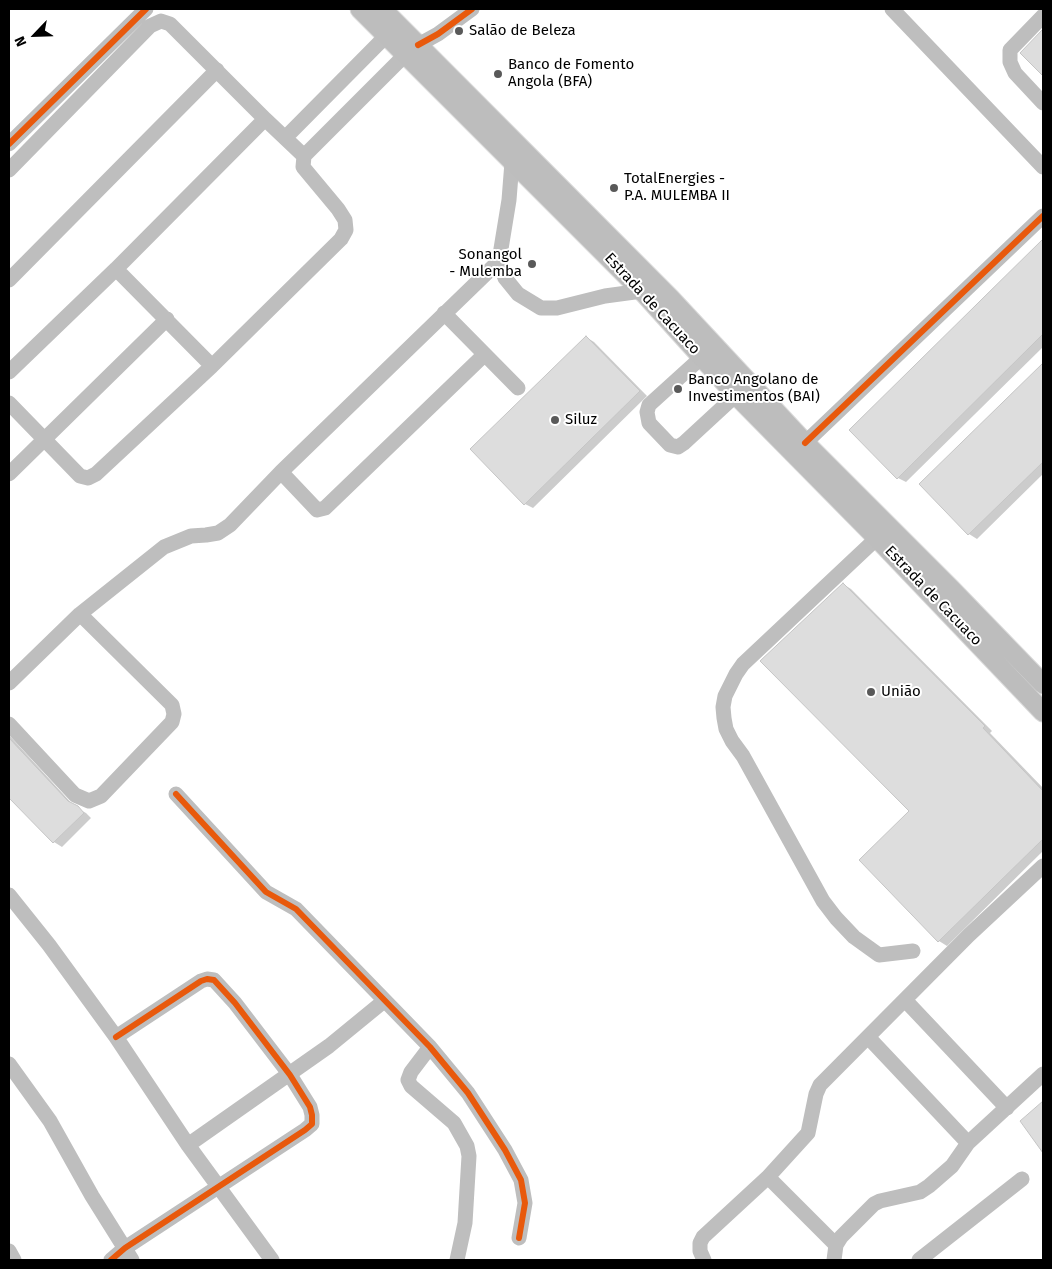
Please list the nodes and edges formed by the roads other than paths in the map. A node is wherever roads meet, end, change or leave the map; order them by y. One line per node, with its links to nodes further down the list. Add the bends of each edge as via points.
1 (146, 9): 13 (street)
2 (360, 9): 7 (main road, Estrada de Cacuaco)
3 (382, 9): 8 (main road, Estrada de Cacuaco)
4 (472, 9): 8 (street)
5 (892, 9): 16 (street)
6 (1043, 16): 10 (street, via 1010,50 1010,62 1015,73)
7 (386, 36): 8 (main road, Estrada de Cacuaco); 12 (street)
8 (412, 50): 14 (street); 15 (main road, Estrada de Cacuaco); 33 (main road, Estrada de Cacuaco, via 670,298)
9 (217, 70): 11 (street); 17 (street, via 170,24 162,21 150,26); 21 (street)
10 (1043, 103)
11 (266, 119): 12 (street); 20 (street)
12 (285, 138): 14 (street)
13 (9, 144)
14 (304, 156): 27 (street, via 303,167 338,209 345,220 346,230 341,239)
15 (512, 162): 19 (street); 22 (main road, Estrada de Cacuaco)
16 (1043, 167)
17 (9, 170)
18 (1043, 216): 33 (street)
19 (499, 261): 22 (street, via 505,278 518,294 541,308 557,308); 23 (street)
20 (116, 270): 24 (street); 28 (street)
21 (9, 280)
22 (642, 291): 26 (main road, Estrada de Cacuaco)
23 (444, 313): 25 (street); 34 (street)
24 (166, 320): 27 (street); 32 (street)
25 (484, 354): 29 (street); 34 (street, via 325,508 317,510)
26 (702, 357): 30 (main road, Estrada de Cacuaco); 30 (street, via 649,405 649,423 670,445 678,447)
27 (212, 366): 32 (street, via 88,478 80,476)
28 (9, 372)
29 (518, 388)
30 (736, 395): 36 (main road, Estrada de Cacuaco)
31 (9, 403): 32 (street)
32 (44, 439): 35 (street)
33 (805, 443): 39 (main road, Estrada de Cacuaco)
34 (281, 472): 37 (street, via 230,525 218,533 191,536 164,547)
35 (9, 474)
36 (877, 538): 40 (main road, Estrada de Cacuaco); 45 (street, via 743,664 725,696 723,707 726,729 732,741 823,901 836,918 854,937 879,955)
37 (80, 614): 38 (street); 41 (street, via 172,705 172,722 101,796 89,801 75,795)
38 (9, 683)
39 (1043, 684)
40 (1043, 712)
41 (9, 724)
42 (176, 794): 47 (street, via 266,892 296,909)
43 (1043, 866): 46 (street)
44 (9, 895): 48 (street)
45 (913, 951)
46 (905, 1000): 49 (street); 54 (street)
47 (384, 1002): 50 (street); 53 (street)
48 (116, 1037): 53 (street, via 201,981 214,980); 56 (street)
49 (868, 1037): 55 (street); 57 (street, via 820,1085 808,1133)
50 (430, 1047): 60 (street, via 478,1107 516,1169 524,1204); 67 (street, via 408,1080 410,1086 454,1123 467,1146 464,1223)
51 (9, 1064): 63 (street, via 50,1120)
52 (1043, 1074): 54 (street)
53 (290, 1075): 56 (street); 59 (street, via 310,1107 312,1124)
54 (1007, 1108): 55 (street)
55 (968, 1143): 61 (street, via 952,1166 929,1186 920,1192 874,1204)
56 (188, 1145): 59 (street)
57 (768, 1177): 61 (street); 68 (street, via 703,1236 700,1251)
58 (1022, 1179): 70 (street)
59 (219, 1186): 63 (street); 66 (street)
60 (519, 1238)
61 (836, 1245): 69 (street)
62 (9, 1251): 64 (street)
63 (129, 1254): 65 (street)
64 (14, 1260)
65 (111, 1260)
66 (272, 1260)
67 (456, 1260)
68 (704, 1260)
69 (834, 1260)
70 (919, 1260)

